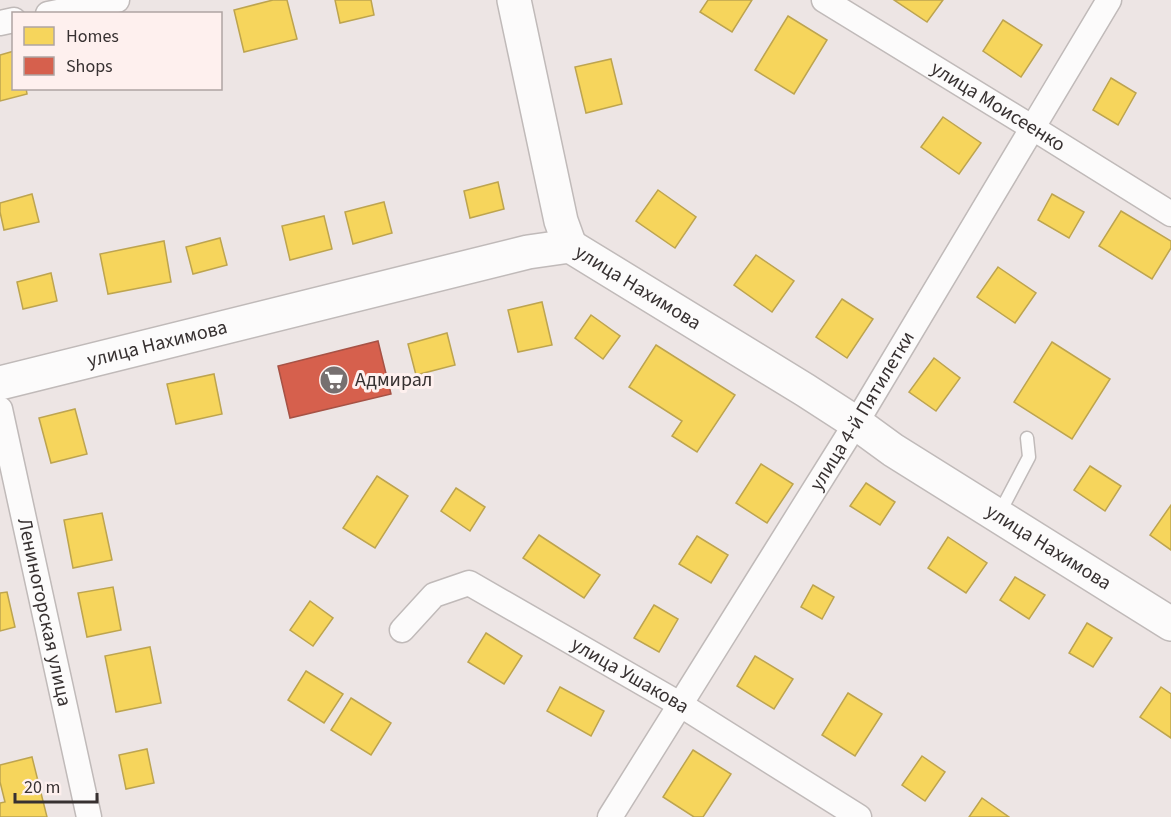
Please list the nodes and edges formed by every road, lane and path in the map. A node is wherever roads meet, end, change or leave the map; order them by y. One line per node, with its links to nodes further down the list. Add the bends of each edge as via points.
1 (117, 0): 5 (street)
2 (514, 0): 8 (street, via 561,221)
3 (824, 0): 6 (street, улица Моисеенко)
4 (1110, 0): 6 (street, улица 4-й Пятилетки)
5 (58, 12)
6 (1033, 128): 7 (street, улица Моисеенко); 11 (street, улица 4-й Пятилетки)
7 (1171, 214)
8 (570, 246): 9 (street, улица Нахимова, via 528,252); 11 (street, улица Нахимова)
9 (0, 382)
10 (0, 409): 17 (street, Лениногорская улица)
11 (856, 423): 13 (street, улица Нахимова); 16 (street, улица 4-й Пятилетки)
12 (1027, 438): 13 (lane, via 1029,458)
13 (999, 515): 14 (street, улица Нахимова)
14 (1171, 624)
15 (402, 630): 16 (street, улица Ушакова, via 434,595 469,583)
16 (681, 705): 18 (street, улица 4-й Пятилетки); 19 (street, улица Ушакова)
17 (89, 817)
18 (610, 817)
19 (859, 817)

